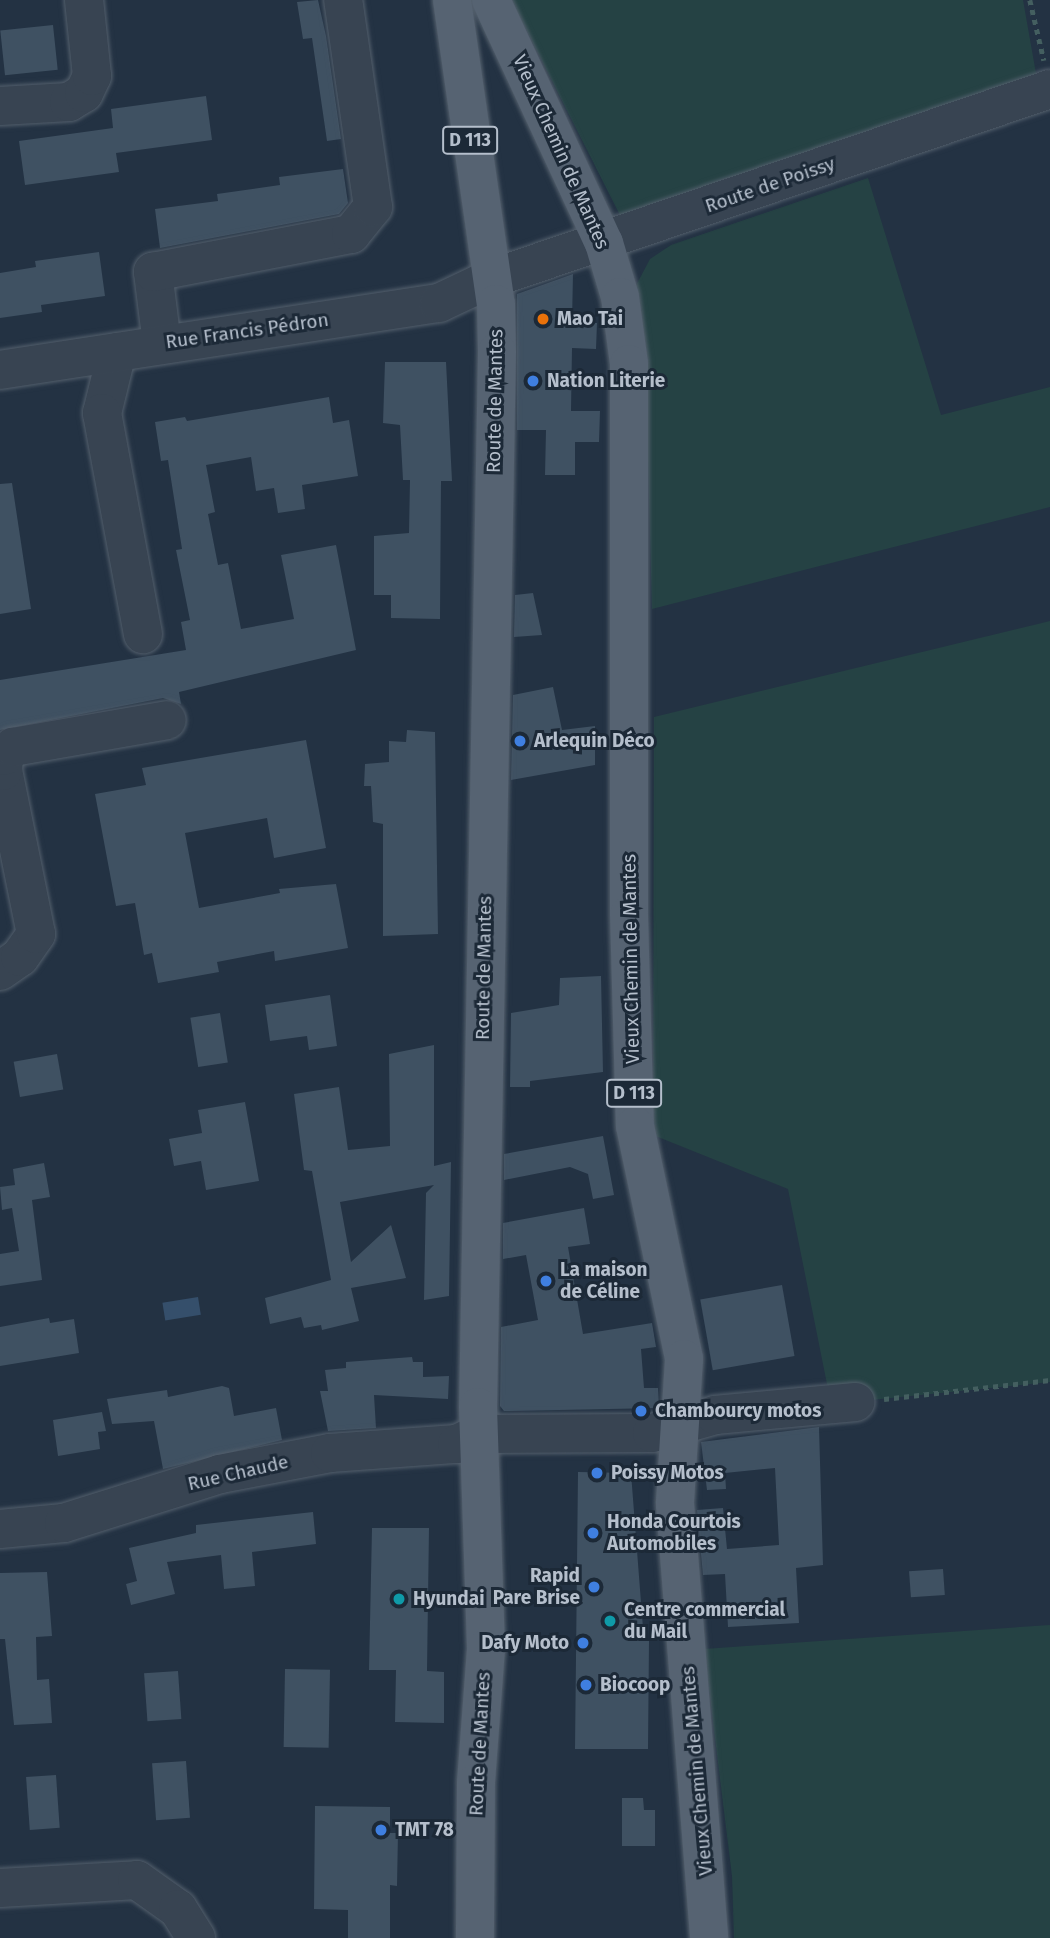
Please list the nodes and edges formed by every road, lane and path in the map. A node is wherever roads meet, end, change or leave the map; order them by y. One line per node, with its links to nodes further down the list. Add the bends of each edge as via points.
1 (83, 0): 7 (street, via 92,76 84,93 69,102)
2 (343, 0): 10 (street, via 373,207 351,234 153,272)
3 (452, 0): 9 (main road, Route de Mantes / D 113)
4 (491, 0): 8 (main road, Vieux Chemin de Mantes / D 113)
5 (1030, 0): 6 (path)
6 (1048, 77): 8 (street, Route de Poissy)
7 (0, 106)
8 (604, 243): 9 (street, Route de Poissy); 18 (main road, Vieux Chemin de Mantes / D 113, via 620,297 629,364 629,915 635,1126 684,1359)
9 (490, 279): 10 (street, Rue Francis Pédron, via 439,303); 19 (main road, Route de Mantes / D 113, via 497,352 488,664)
10 (162, 344): 11 (street, Rue Francis Pédron)
11 (117, 352): 12 (street, Rue Francis Pédron); 13 (street, via 102,413)
12 (0, 370)
13 (143, 634)
14 (167, 720): 15 (street, via 13,747 4,756 3,771 36,934 20,957)
15 (0, 971)
16 (1050, 1380): 17 (path)
17 (855, 1402): 18 (street, Rue Chaude)
18 (681, 1422): 19 (street, Rue Chaude, via 652,1433); 24 (main road, Vieux Chemin de Mantes / D 113, via 675,1504)
19 (478, 1434): 20 (street, Rue Chaude, via 457,1444 330,1453 220,1474 64,1523); 23 (main road, Route de Mantes / D 113, via 486,1649 476,1783)
20 (0, 1529)
21 (0, 1888): 22 (street, via 137,1880 178,1909)
22 (196, 1938)
23 (475, 1938)
24 (709, 1938)

